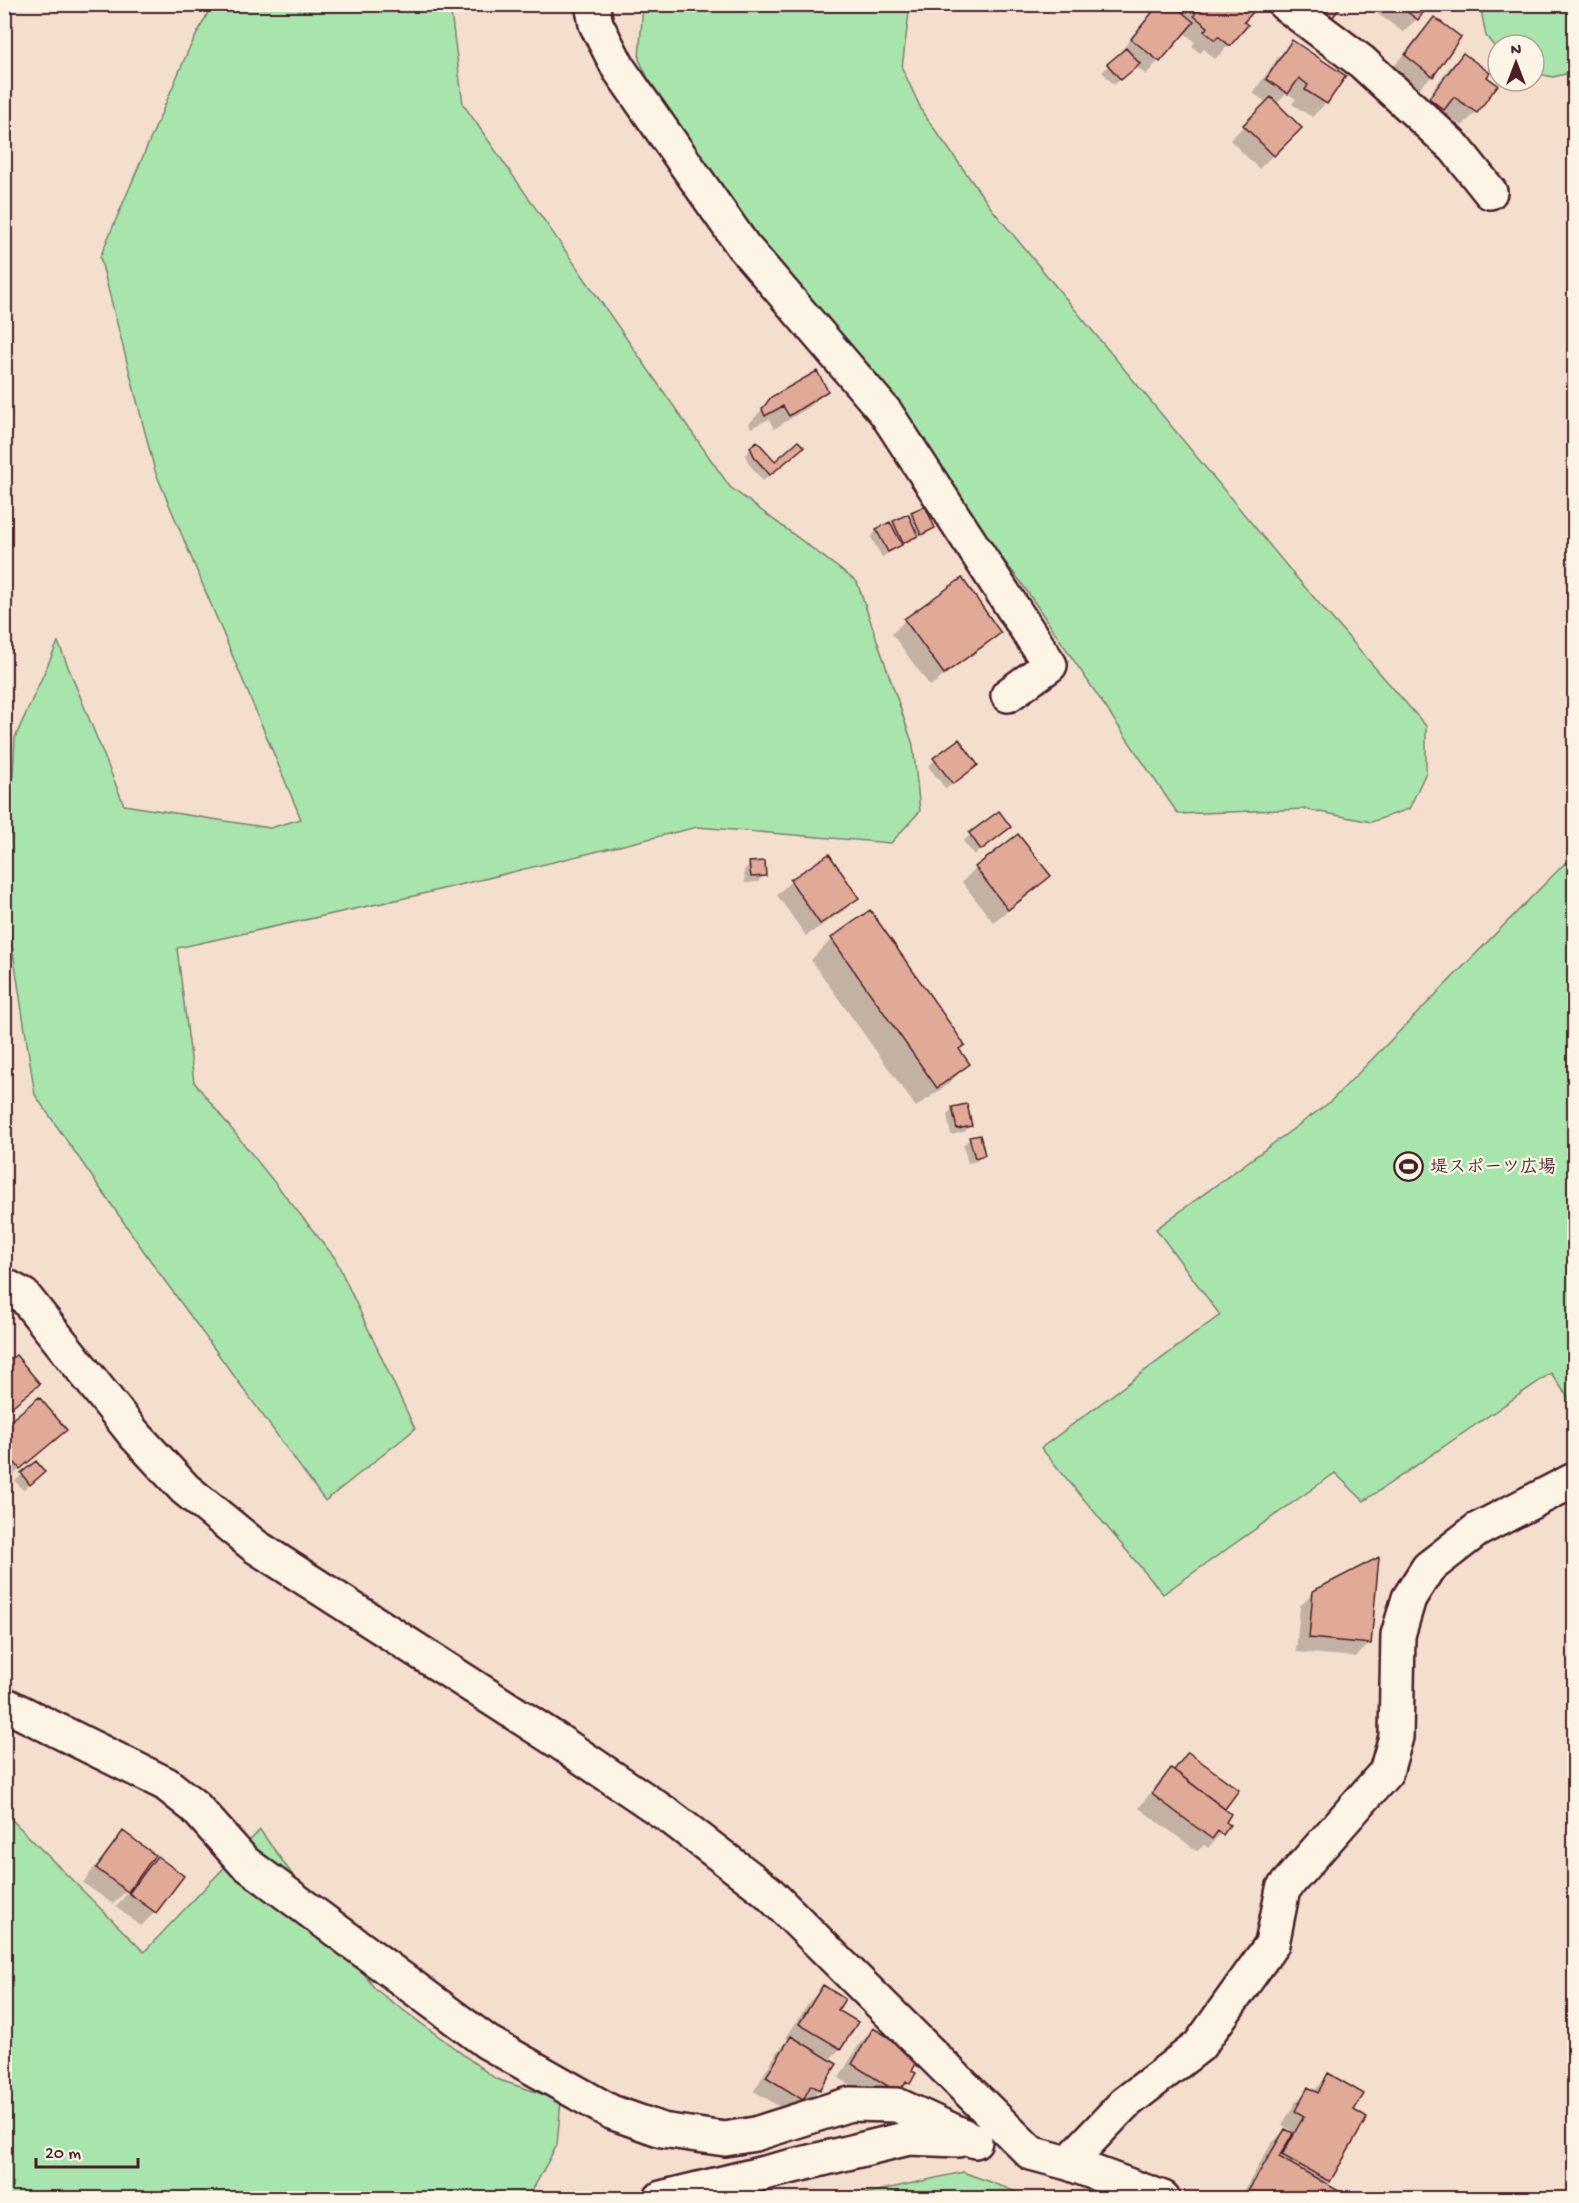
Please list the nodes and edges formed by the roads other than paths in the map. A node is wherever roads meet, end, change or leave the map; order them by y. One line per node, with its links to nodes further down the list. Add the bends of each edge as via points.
1 (592, 4): 4 (street, via 596,24 619,69 743,246 886,413 1050,665)
2 (1285, 4): 3 (street, via 1362,62 1455,148)
3 (1490, 192)
4 (1008, 695)
5 (4, 1285): 9 (street, via 24,1296 134,1434 185,1488 255,1546 623,1785 767,1891)
6 (1575, 1480): 10 (street, via 1477,1530 1428,1568 1409,1598 1398,1635 1396,1737 1386,1772 1283,1889 1272,1944 1199,2046 1124,2104)
7 (4, 1704): 8 (street, via 166,1784 195,1808 244,1862 487,2042 611,2112 662,2130 725,2139 754,2134 850,2104 897,2105)
8 (975, 2141): 9 (street); 11 (street, via 909,2138)
9 (1031, 2153): 10 (street)
10 (1068, 2163): 12 (street)
11 (661, 2199)
12 (1163, 2199)

